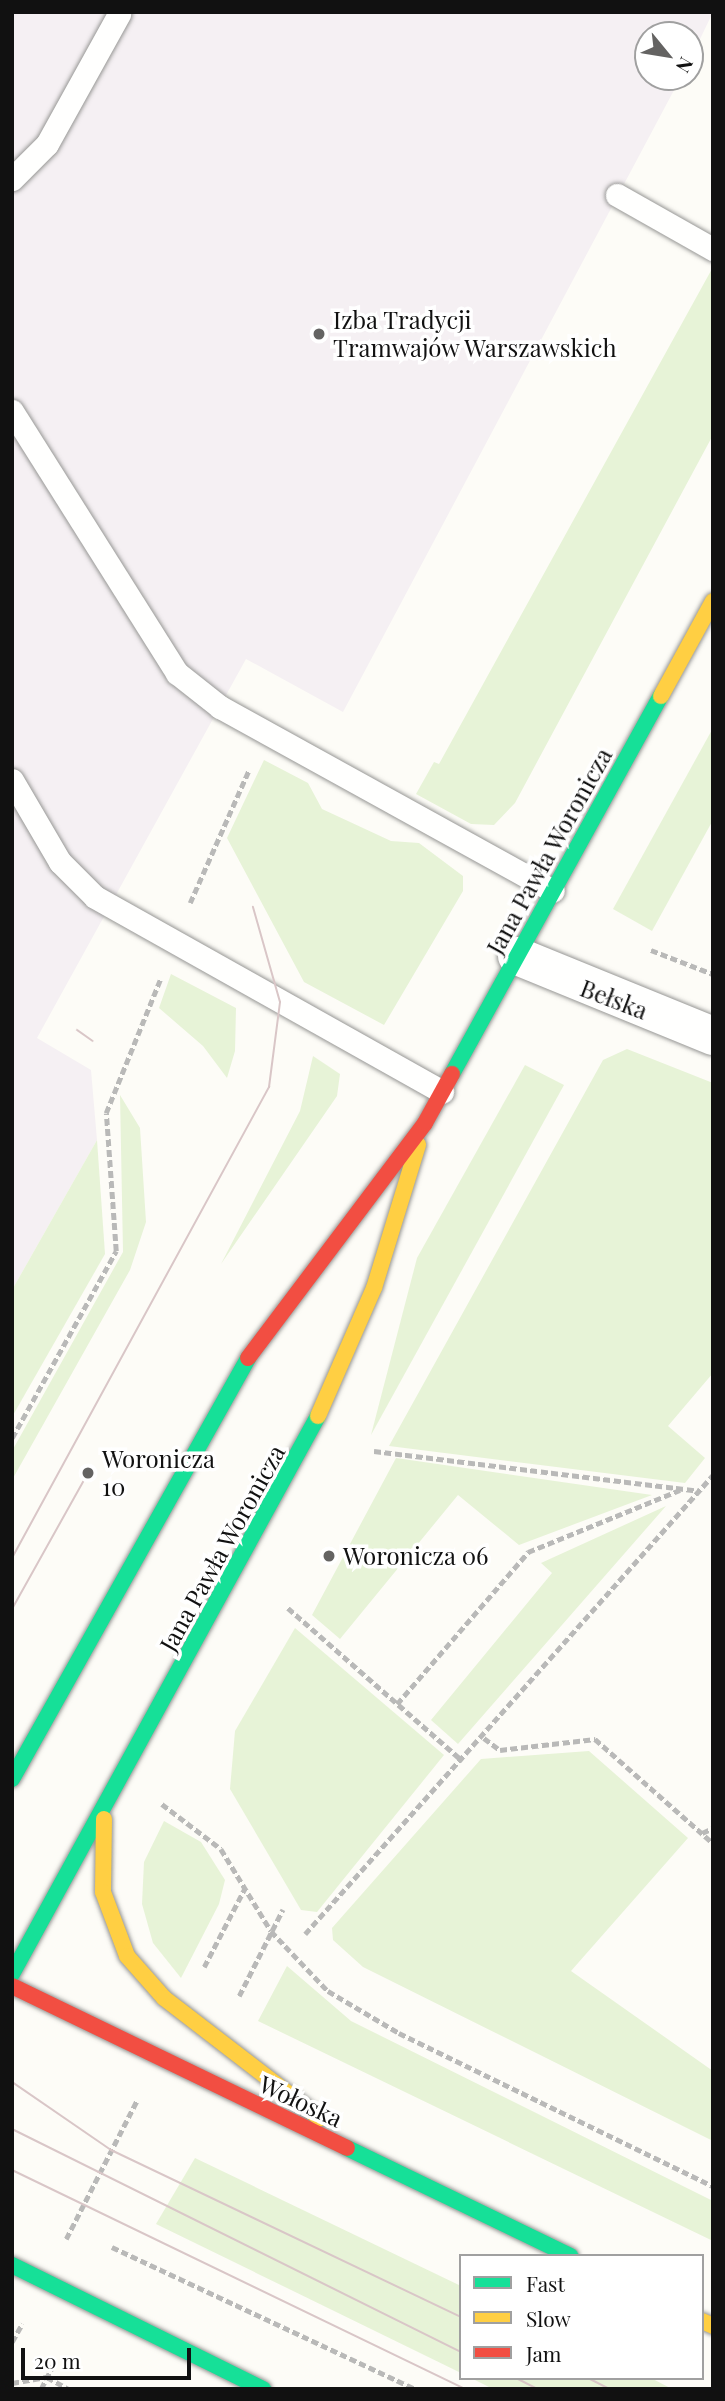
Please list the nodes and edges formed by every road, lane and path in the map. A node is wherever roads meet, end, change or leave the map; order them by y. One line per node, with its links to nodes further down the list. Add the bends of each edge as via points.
1 (119, 14): 2 (lane, via 47,144)
2 (12, 179)
3 (617, 195): 4 (lane)
4 (713, 248)
5 (12, 411): 7 (lane, via 177,673)
6 (713, 601): 9 (street, Jana Pawła Woronicza)
7 (266, 734): 9 (lane); 10 (path)
8 (12, 780): 10 (lane, via 74,880)
9 (553, 891): 12 (street, Jana Pawła Woronicza)
10 (174, 943): 15 (lane); 17 (path, via 106,1113 117,1251)
11 (651, 950): 13 (path)
12 (517, 956): 14 (street, Bełska); 15 (street, Jana Pawła Woronicza)
13 (713, 974)
14 (713, 1036)
15 (442, 1092): 16 (street, Jana Pawła Woronicza)
16 (425, 1123): 26 (street, Jana Pawła Woronicza, via 263,1331); 27 (street, Jana Pawła Woronicza, via 373,1288 309,1436)
17 (12, 1438)
18 (374, 1451): 20 (path)
19 (713, 1475): 21 (path)
20 (680, 1490): 21 (path); 23 (path, via 528,1552)
21 (699, 1491): 24 (path)
22 (288, 1608): 23 (path)
23 (397, 1704): 25 (path)
24 (484, 1738): 25 (path); 30 (path, via 500,1750 595,1739)
25 (463, 1761): 35 (path)
26 (12, 1779)
27 (110, 1797): 36 (street, Jana Pawła Woronicza); 39 (street, via 100,1862 114,1926 144,1979)
28 (167, 1807): 32 (path, via 207,1833)
29 (713, 1828): 30 (path)
30 (702, 1833): 31 (path)
31 (713, 1843)
32 (245, 1888): 34 (path); 39 (path)
33 (283, 1909): 34 (path)
34 (271, 1931): 38 (path); 42 (path, via 328,1991 365,2015)
35 (305, 1934)
36 (12, 1973)
37 (12, 1986): 40 (street, Wołoska)
38 (236, 2003)
39 (181, 2012): 41 (street)
40 (158, 2059): 41 (street, Wołoska); 47 (path)
41 (383, 2166): 44 (street, Wołoska)
42 (713, 2186)
43 (112, 2247): 55 (path)
44 (566, 2254)
45 (12, 2265): 47 (street)
46 (12, 2276): 47 (street)
47 (40, 2279): 48 (path); 54 (street)
48 (12, 2342)
49 (55, 2361): 50 (path)
50 (47, 2377): 51 (path); 52 (path); 53 (path)
51 (12, 2384)
52 (41, 2389)
53 (69, 2389)
54 (263, 2389)
55 (415, 2389)

